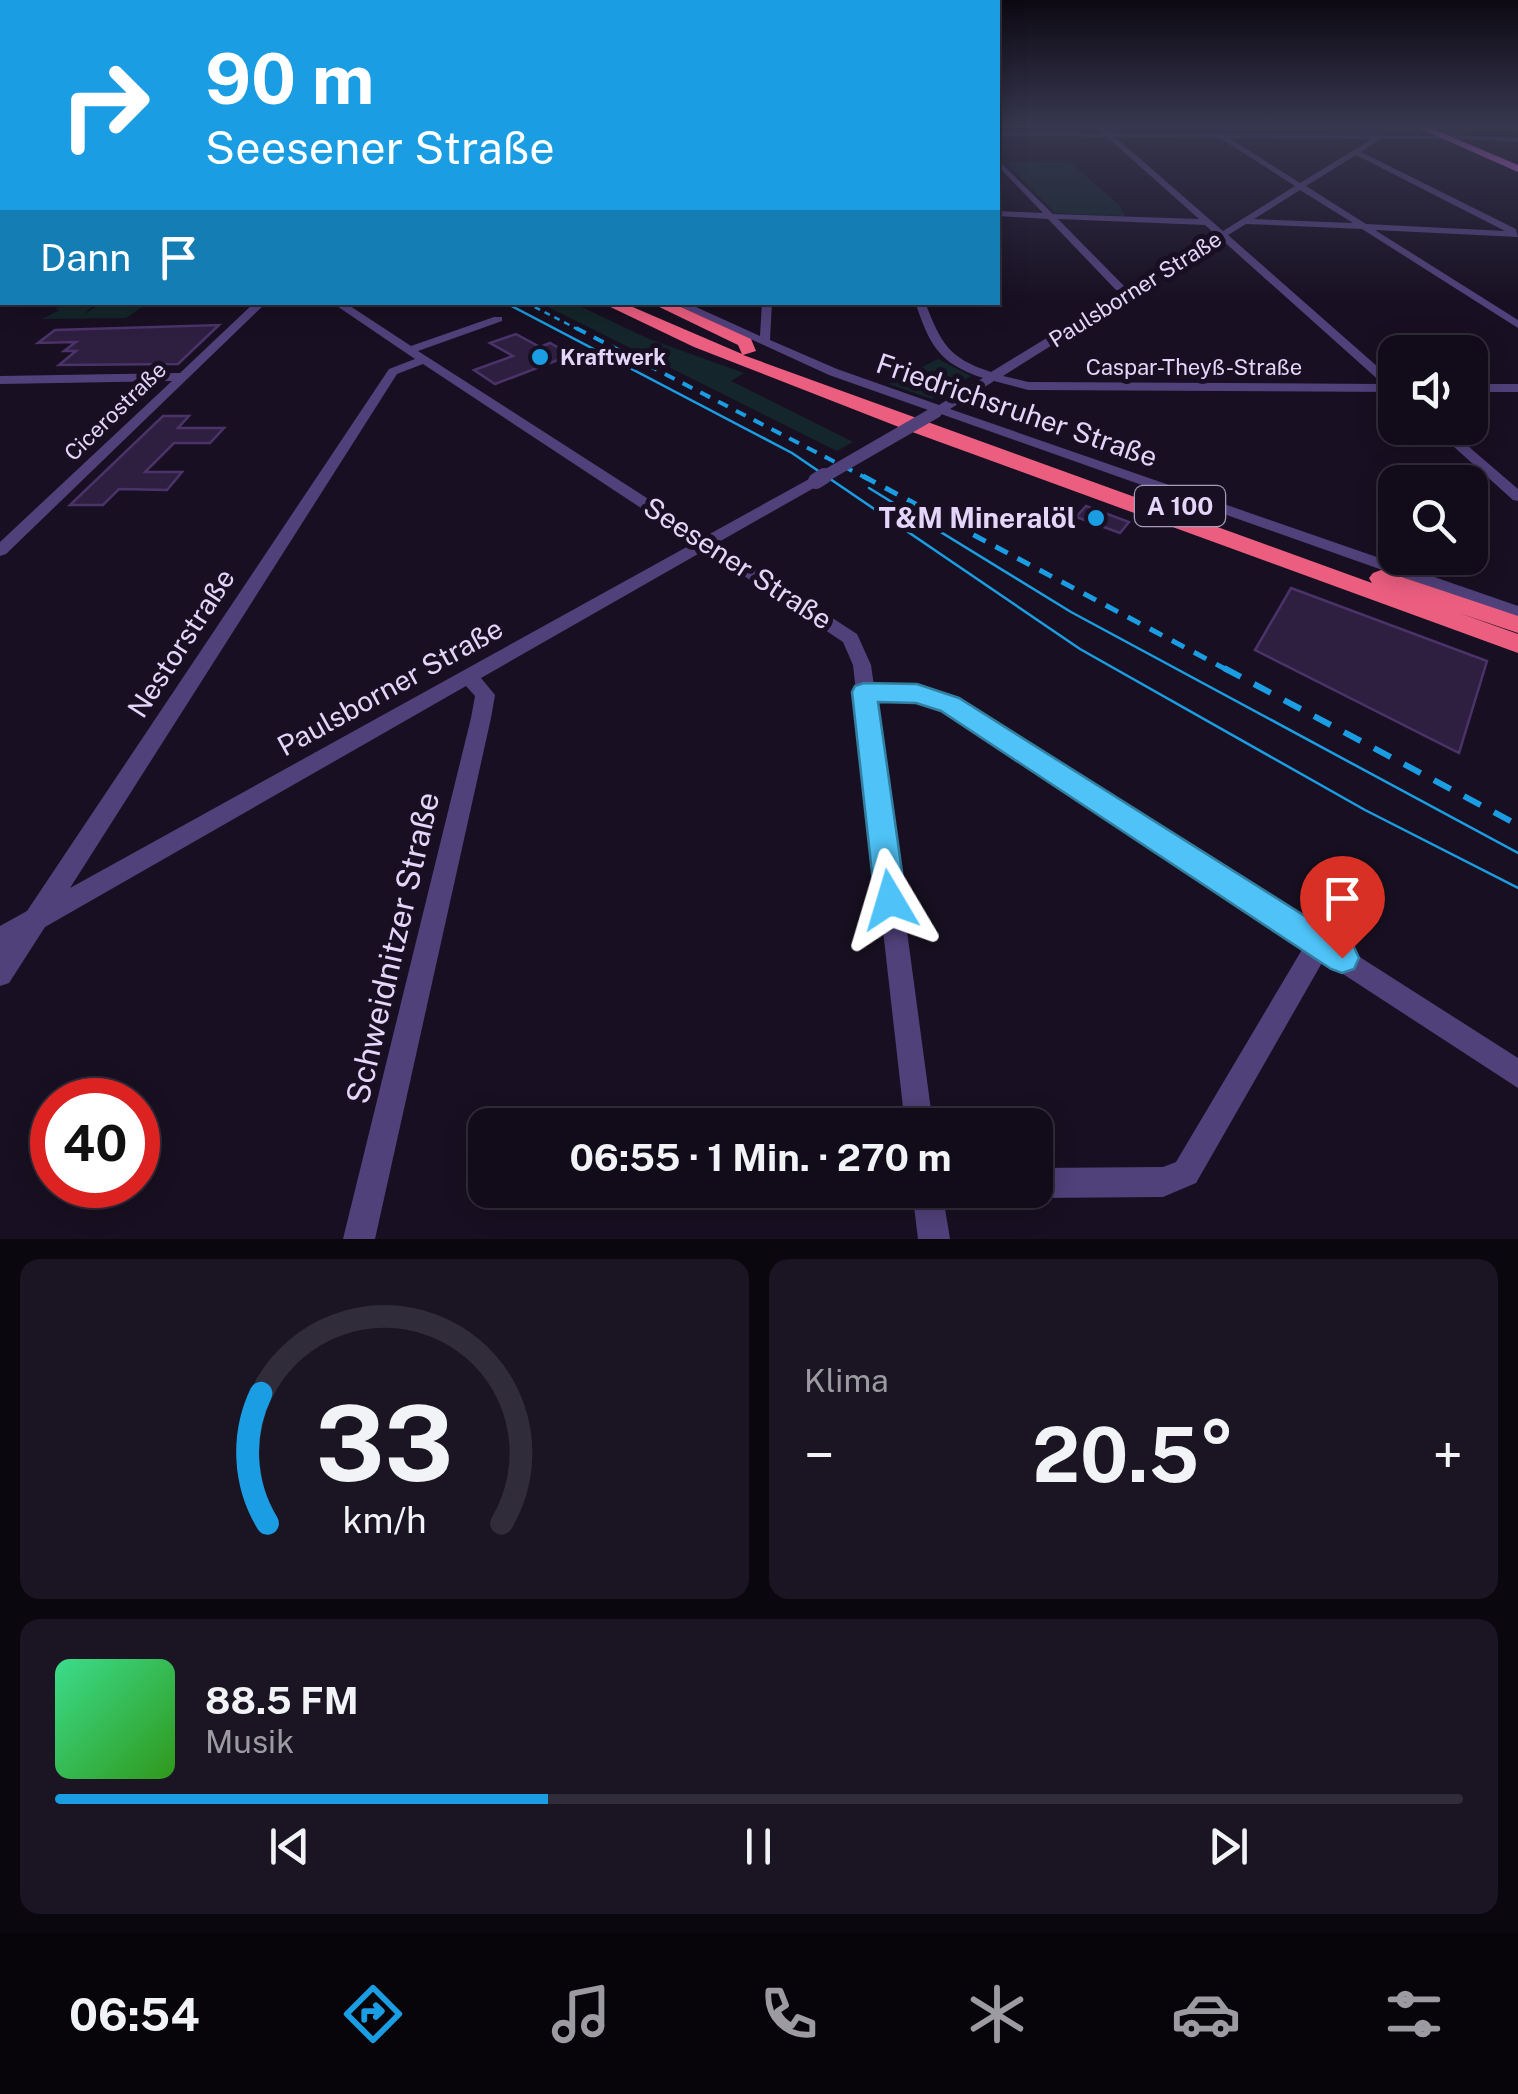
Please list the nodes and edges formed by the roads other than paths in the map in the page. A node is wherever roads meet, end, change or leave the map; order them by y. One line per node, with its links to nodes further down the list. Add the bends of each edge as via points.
1 (1019, 184): 8 (street)
2 (1163, 184): 9 (street)
3 (1297, 184): 6 (street)
4 (1307, 184): 6 (street, Paulsborner Straße)
5 (1419, 184): 12 (street)
6 (1302, 187): 10 (street, Paulsborner Straße); 11 (street)
7 (1000, 214): 8 (street)
8 (1050, 216): 9 (street); 14 (street, via 1120,288)
9 (1206, 222): 13 (street)
10 (1246, 222): 11 (street); 13 (street, Paulsborner Straße)
11 (1366, 228): 12 (street); 24 (street)
12 (1518, 234)
13 (1222, 236): 14 (street, Paulsborner Straße); 27 (street)
14 (1132, 292): 28 (street, Paulsborner Straße)
15 (259, 305): 29 (street, Cicerostraße)
16 (341, 305): 26 (street, Seesener Straße)
17 (641, 305): 25 (highway, A 100)
18 (663, 305): 25 (highway)
19 (680, 305): 25 (street, Friedrichsruher Straße)
20 (767, 305): 25 (street, via 766,338)
21 (921, 305): 28 (street, Caspar-Theyß-Straße, via 945,353)
22 (602, 306): 41 (highway, A 100, via 698,353 778,375)
23 (498, 320): 26 (street, Nestorstraße)
24 (1518, 325)
25 (755, 346): 34 (street, Friedrichsruher Straße); 40 (highway, A 100)
26 (416, 355): 37 (street, Seesener Straße); 44 (street, Nestorstraße, via 391,376)
27 (1378, 373)
28 (994, 376): 31 (street, Caspar-Theyß-Straße, via 1057,387); 34 (street, Paulsborner Straße)
29 (182, 378): 30 (street); 38 (street, Cicerostraße)
30 (0, 380)
31 (1378, 388)
32 (1488, 388): 33 (street)
33 (1518, 388)
34 (938, 411): 37 (street, Paulsborner Straße, bridge); 39 (street, Friedrichsruher Straße)
35 (1459, 445): 36 (street)
36 (1518, 497)
37 (708, 542): 42 (street, Paulsborner Straße); 43 (street, Seesener Straße, via 851,638)
38 (0, 552)
39 (1518, 612)
40 (1518, 625)
41 (1518, 644)
42 (470, 677): 44 (street, Paulsborner Straße); 52 (street, Schweidnitzer Straße, via 485,695)
43 (864, 692): 46 (street, via 917,694 950,705); 49 (street, Seesener Straße)
44 (36, 918): 45 (street, Paulsborner Straße); 47 (street, Nestorstraße)
45 (0, 938)
46 (1320, 943): 48 (street); 50 (street, via 1186,1172 1163,1182)
47 (0, 974)
48 (1518, 1074)
49 (917, 1108)
50 (1053, 1182)
51 (930, 1208): 53 (street)
52 (359, 1239)
53 (934, 1239)

